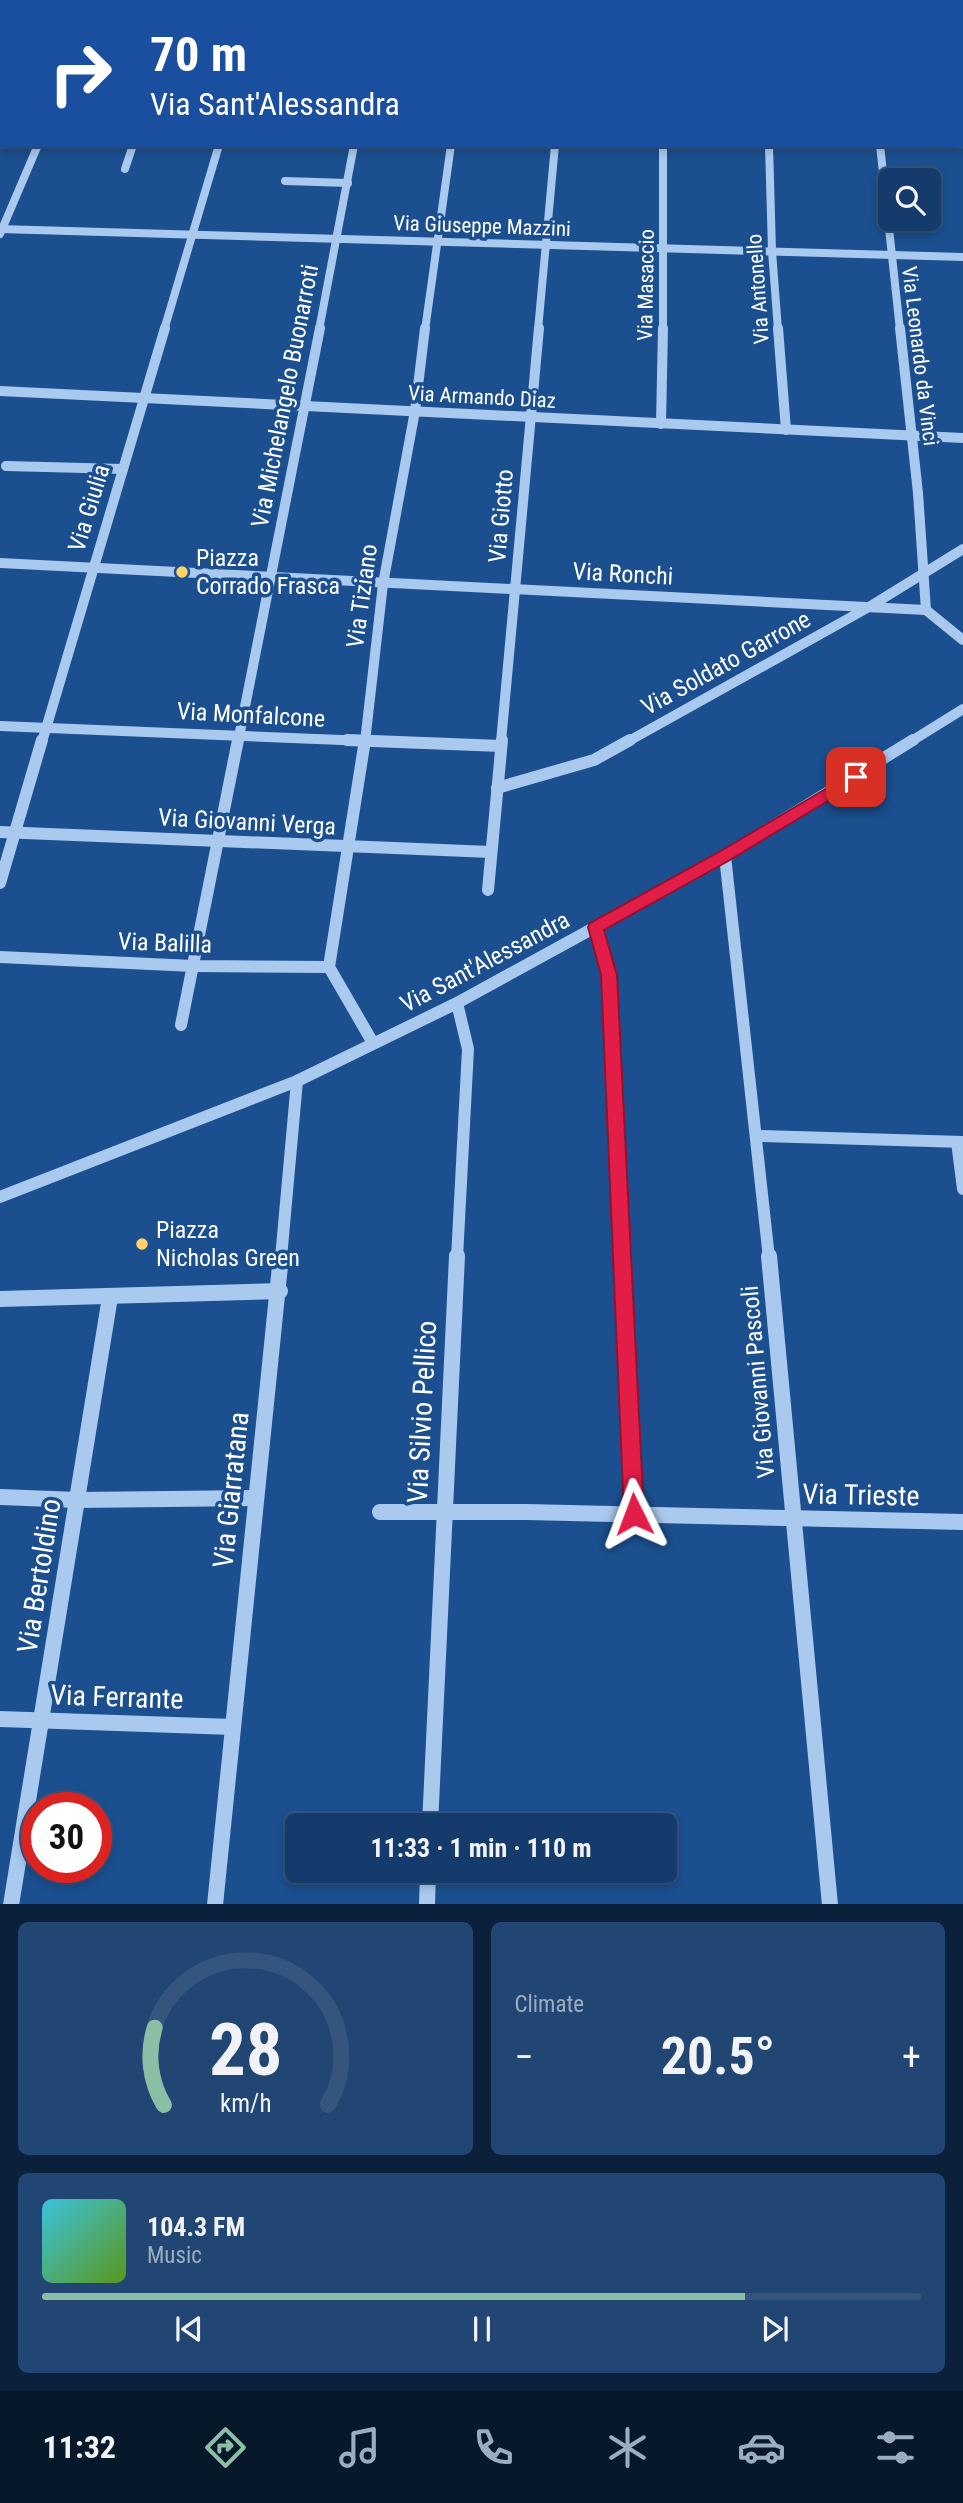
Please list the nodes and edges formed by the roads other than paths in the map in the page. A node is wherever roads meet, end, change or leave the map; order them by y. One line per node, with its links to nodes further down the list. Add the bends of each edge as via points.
1 (37, 147): 13 (street)
2 (132, 147): 10 (street)
3 (218, 147): 14 (street, Via Giulia)
4 (354, 147): 12 (street, Via Michelangelo Buonarroti)
5 (451, 147): 16 (street, Via Tiziano)
6 (555, 147): 17 (street, Via Giotto)
7 (663, 147): 18 (street, Via Masaccio)
8 (769, 147): 19 (street, Via Antonello)
9 (880, 147): 20 (street, Via Leonardo da Vinci)
10 (125, 169)
11 (285, 181): 12 (street)
12 (348, 183): 15 (street, Via Michelangelo Buonarroti)
13 (1, 231): 14 (street, Via Giuseppe Mazzini)
14 (192, 235): 15 (street, Via Giuseppe Mazzini); 23 (street, Via Giulia)
15 (336, 239): 16 (street, Via Giuseppe Mazzini); 24 (street, Via Michelangelo Buonarroti)
16 (436, 242): 17 (street, Via Giuseppe Mazzini); 25 (street, Via Tiziano)
17 (544, 245): 18 (street, Via Giuseppe Mazzini); 26 (street, Via Giotto)
18 (665, 248): 19 (street, Via Giuseppe Mazzini); 27 (street, Via Masaccio)
19 (772, 251): 20 (street, Via Giuseppe Mazzini); 28 (street, Via Antonello)
20 (890, 255): 21 (street, Via Giuseppe Mazzini); 29 (street, Via Leonardo da Vinci)
21 (963, 257)
22 (0, 391): 23 (street, Via Armando Diaz)
23 (144, 398): 24 (street, Via Armando Diaz); 32 (street, Via Giulia)
24 (305, 406): 25 (street, Via Armando Diaz); 37 (street, Via Michelangelo Buonarroti)
25 (415, 411): 26 (street, Via Armando Diaz); 38 (street, Via Tiziano)
26 (531, 417): 27 (street, Via Armando Diaz); 39 (street, Via Giotto)
27 (662, 424): 28 (street, Via Armando Diaz)
28 (786, 430): 29 (street, Via Armando Diaz)
29 (913, 435): 30 (street, Via Armando Diaz); 36 (street, Via Leonardo da Vinci)
30 (963, 438)
31 (6, 466): 32 (street)
32 (123, 469): 35 (street, Via Giulia)
33 (963, 549): 36 (street, Via Soldato Garrone)
34 (0, 563): 35 (street)
35 (94, 568): 37 (street); 45 (street, Via Giulia)
36 (924, 571): 40 (street, Via Soldato Garrone); 41 (street, Via Leonardo da Vinci)
37 (271, 577): 38 (street, Via Ronchi); 46 (street, Via Michelangelo Buonarroti)
38 (383, 584): 39 (street, Via Ronchi); 47 (street, Via Tiziano)
39 (516, 589): 40 (street, Via Ronchi); 48 (street, Via Giotto)
40 (869, 607): 41 (street, Via Ronchi); 49 (street, Via Soldato Garrone, via 594,760)
41 (926, 610): 42 (street)
42 (963, 640)
43 (963, 709): 55 (street, Via Sant'Alessandra)
44 (0, 726): 45 (street, Via Monfalcone)
45 (46, 728): 46 (street, Via Monfalcone); 51 (street, Via Giulia)
46 (239, 735): 47 (street, Via Monfalcone); 52 (street, Via Michelangelo Buonarroti)
47 (365, 742): 48 (street, Via Monfalcone); 53 (street, Via Tiziano)
48 (501, 746): 49 (street, Via Giotto)
49 (497, 788): 54 (street, Via Giotto)
50 (0, 832): 51 (street, Via Giovanni Verga)
51 (15, 832): 52 (street, Via Giovanni Verga); 56 (street, Via Giulia)
52 (218, 841): 53 (street, Via Giovanni Verga); 60 (street, Via Michelangelo Buonarroti)
53 (350, 848): 54 (street, Via Giovanni Verga); 61 (street, Via Tiziano)
54 (491, 852): 57 (street, Via Giotto)
55 (725, 856): 58 (street, Via Sant'Alessandra); 66 (street, Via Giovanni Pascoli)
56 (0, 883)
57 (488, 890)
58 (596, 927): 62 (street, Via Sant'Alessandra); 78 (street, via 609,975)
59 (0, 957): 60 (street, Via Balilla)
60 (193, 966): 61 (street, Via Balilla); 63 (street, Via Michelangelo Buonarroti)
61 (330, 967): 64 (street)
62 (457, 1003): 64 (street, Via Sant'Alessandra); 76 (street, Via Silvio Pellico, via 468,1049)
63 (181, 1024)
64 (373, 1043): 65 (street, Via Sant'Alessandra)
65 (297, 1081): 69 (street, Via Sant'Alessandra); 70 (street, Via Giarratana)
66 (758, 1136): 67 (street); 79 (street, Via Giovanni Pascoli)
67 (960, 1142): 68 (street)
68 (963, 1189)
69 (0, 1197)
70 (280, 1291): 71 (street); 74 (street, Via Giarratana)
71 (110, 1297): 72 (street); 75 (street, Via Bertoldino)
72 (0, 1299)
73 (0, 1497): 75 (street)
74 (256, 1498): 75 (street); 83 (street, Via Giarratana)
75 (78, 1500): 82 (street, Via Bertoldino)
76 (443, 1511): 77 (street, Via Trieste); 78 (street, Via Trieste); 84 (street, Via Silvio Pellico)
77 (380, 1512)
78 (634, 1514): 79 (street, Via Trieste)
79 (794, 1521): 80 (street, Via Trieste); 89 (street, Via Giovanni Pascoli)
80 (963, 1522)
81 (0, 1720): 82 (street, Via Ferrante)
82 (41, 1721): 83 (street, Via Ferrante); 86 (street, Via Bertoldino)
83 (233, 1727): 87 (street, Via Giarratana)
84 (430, 1813)
85 (428, 1883): 88 (street)
86 (11, 1904)
87 (215, 1904)
88 (427, 1904)
89 (830, 1904)

